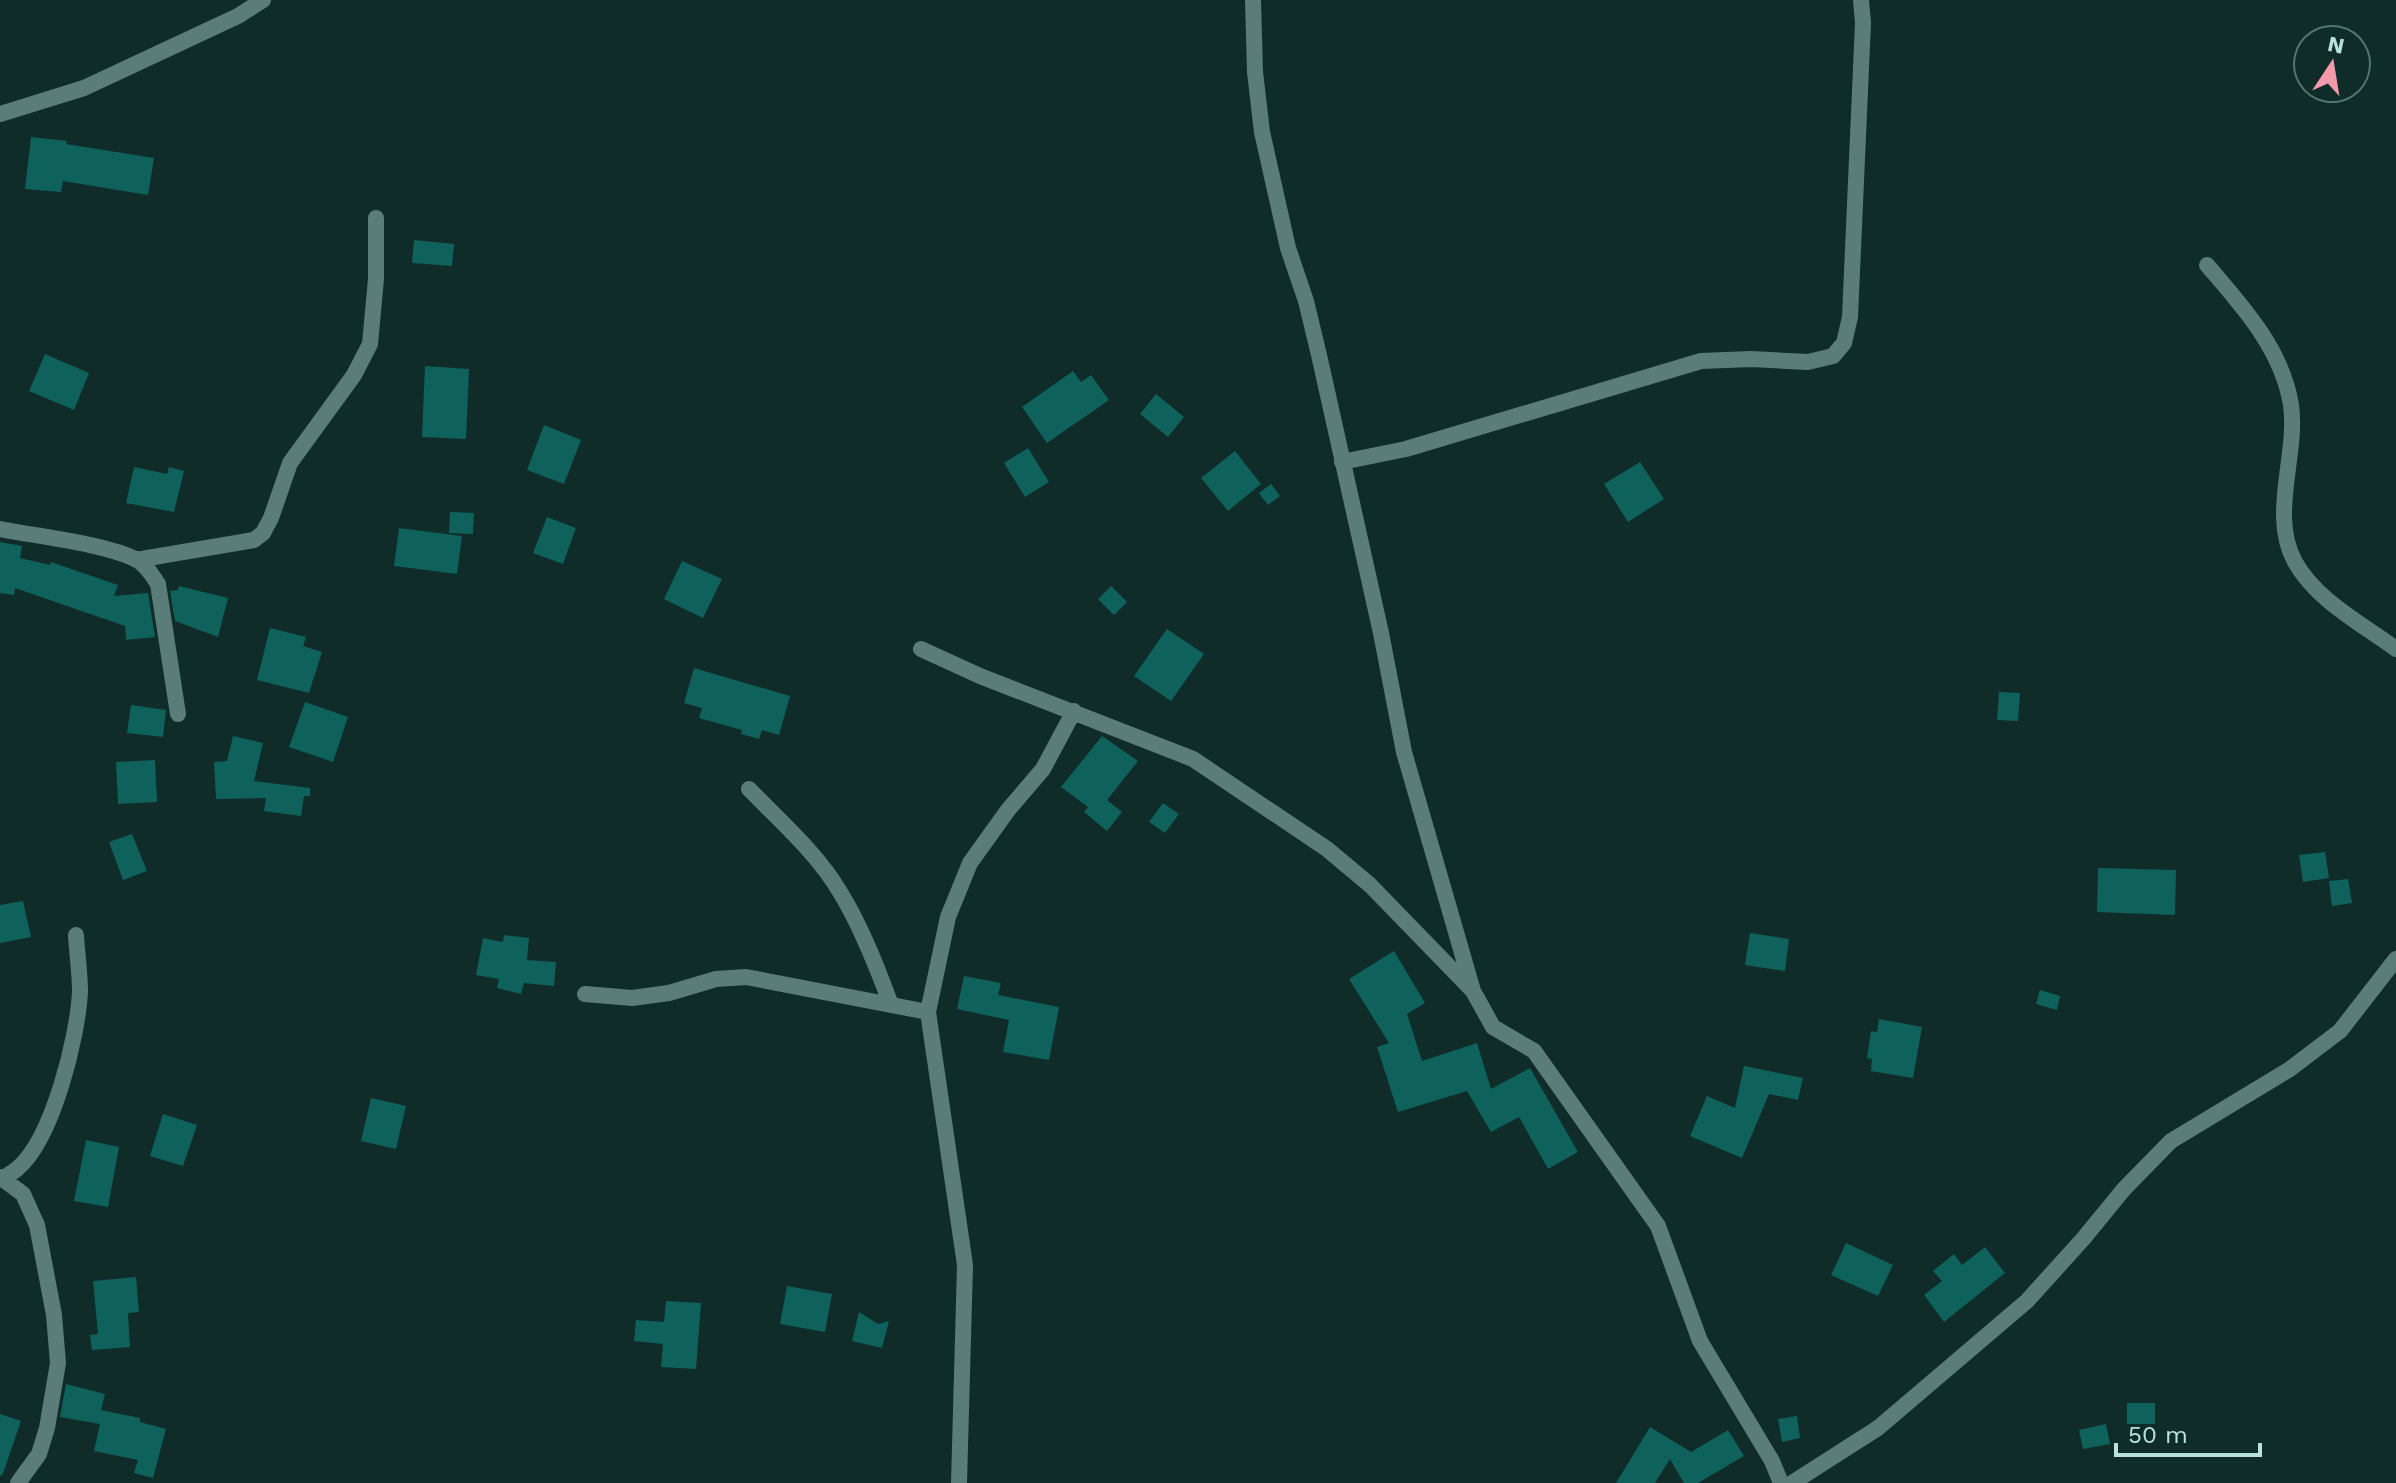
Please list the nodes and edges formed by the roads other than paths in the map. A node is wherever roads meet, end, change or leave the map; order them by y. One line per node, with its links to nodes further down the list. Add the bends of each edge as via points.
1 (263, 0): 4 (street, via 84,88)
2 (1253, 0): 7 (street, via 1262,132)
3 (1861, 0): 7 (street, via 1850,317 1844,343 1833,356 1808,362 1701,361 1406,449)
4 (0, 114)
5 (376, 218): 9 (street, via 370,344 354,375 290,463 263,533 254,540)
6 (2207, 265): 11 (street, via 2253,319 2277,360 2291,405 2284,515 2294,561 2315,590)
7 (1342, 462): 17 (street, via 1404,752)
8 (0, 529): 9 (street)
9 (136, 560): 13 (street, via 158,584)
10 (921, 649): 12 (street)
11 (2396, 649)
12 (1074, 711): 17 (street, via 1193,759 1268,807 1370,885); 20 (street, via 1043,769 970,863 948,917)
13 (178, 714)
14 (749, 789): 19 (street, via 839,890)
15 (76, 935): 21 (street, via 77,1026 62,1083 44,1131 19,1167)
16 (2396, 959): 25 (street, via 2340,1031 2290,1069 2171,1141 2027,1301 1878,1428)
17 (1473, 991): 24 (street, via 1493,1027 1534,1051 1658,1226 1700,1341)
18 (585, 994): 19 (street, via 632,998 746,977)
19 (891, 1005): 20 (street)
20 (928, 1012): 23 (street, via 965,1265)
21 (1, 1177): 22 (street, via 23,1194 37,1225 58,1363 39,1454)
22 (18, 1483)
23 (959, 1483)
24 (1781, 1483)
25 (1792, 1483)

